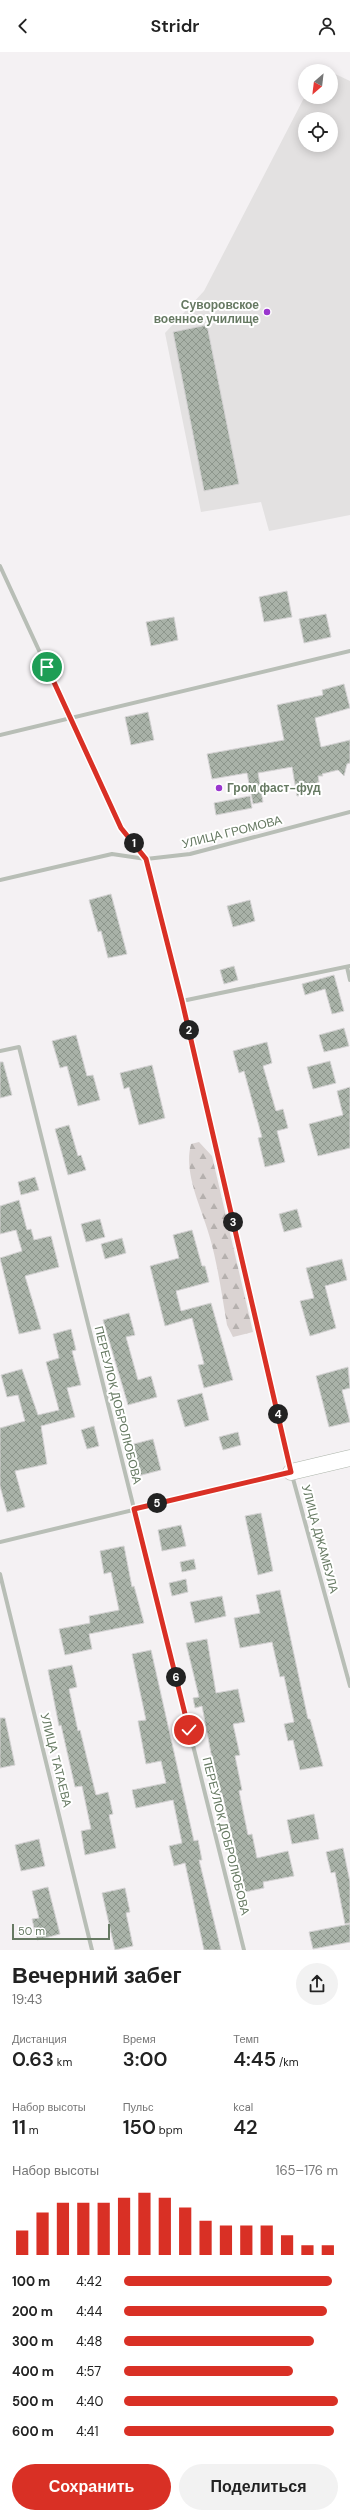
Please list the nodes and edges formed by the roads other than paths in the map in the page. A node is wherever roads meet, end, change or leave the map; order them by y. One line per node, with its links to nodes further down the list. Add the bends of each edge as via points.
1 (0, 566): 3 (street)
2 (350, 651): 3 (street)
3 (70, 718): 4 (street); 6 (street, via 121,828)
4 (0, 734)
5 (350, 812): 6 (street, УЛИЦА ГРОМОВА, via 190,854)
6 (146, 859): 7 (street, УЛИЦА ГРОМОВА, via 112,854); 10 (street, УЛИЦА ДЖАМБУЛА)
7 (0, 880)
8 (348, 966): 9 (street); 10 (street)
9 (350, 980)
10 (182, 1001): 13 (street, УЛИЦА ДЖАМБУЛА)
11 (0, 1051): 14 (street, ПЕРЕУЛОК ДОБРОЛЮБОВА, via 19,1047)
12 (350, 1458): 13 (street)
13 (291, 1472): 14 (street); 17 (street, УЛИЦА ДЖАМБУЛА)
14 (134, 1509): 15 (street); 19 (street, ПЕРЕУЛОК ДОБРОЛЮБОВА)
15 (0, 1542)
16 (0, 1574): 18 (street, УЛИЦА ТАТАЕВА)
17 (350, 1686)
18 (92, 1950)
19 (244, 1950)

